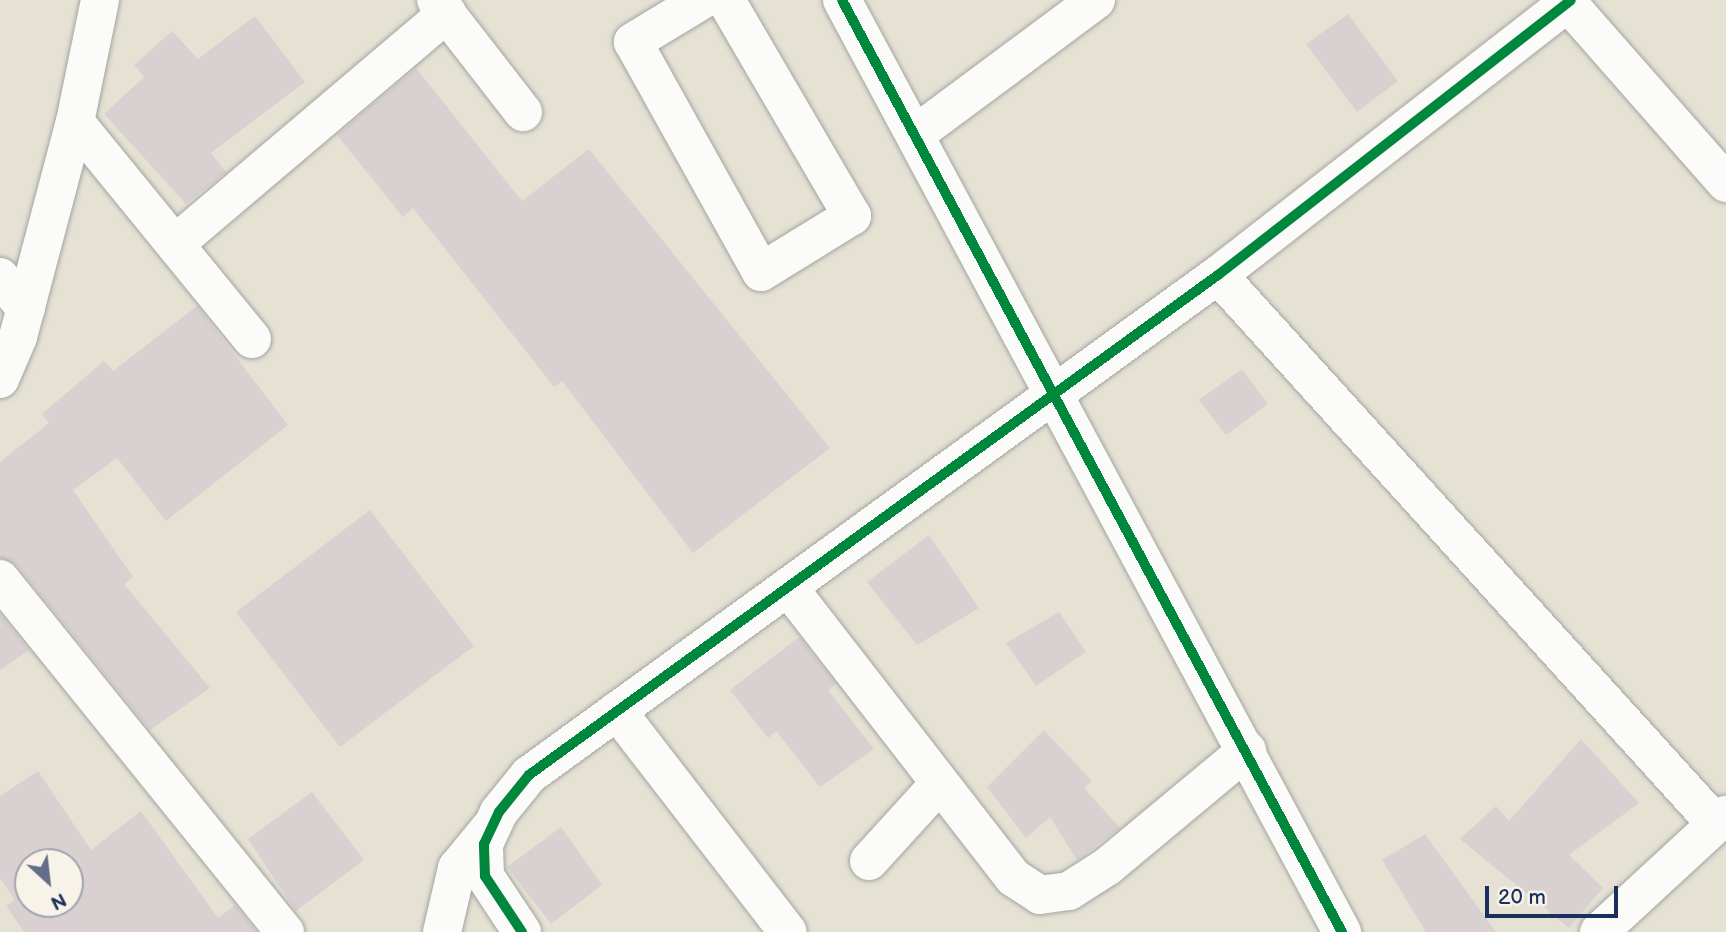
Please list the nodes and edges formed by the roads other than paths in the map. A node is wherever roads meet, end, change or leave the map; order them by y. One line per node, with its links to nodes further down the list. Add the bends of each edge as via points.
1 (100, 0): 9 (street)
2 (702, 0): 3 (street, via 633,42 761,272 852,216)
3 (726, 0)
4 (842, 0): 10 (street)
5 (1096, 0): 10 (street)
6 (1569, 1): 11 (street); 13 (street)
7 (441, 7): 8 (street); 12 (street)
8 (523, 112)
9 (75, 122): 12 (street); 15 (street)
10 (917, 133): 18 (street)
11 (1726, 183)
12 (175, 244): 16 (street)
13 (1217, 275): 18 (street); 24 (street)
14 (0, 277): 15 (street)
15 (26, 309): 17 (street)
16 (252, 339)
17 (0, 379)
18 (1056, 394): 20 (street); 22 (street)
19 (0, 579): 27 (street)
20 (788, 587): 21 (street); 23 (street)
21 (617, 711): 25 (street, via 529,775); 30 (street)
22 (1247, 750): 23 (street, via 1108,866 1069,891 1040,895 1014,878); 31 (street)
23 (940, 783): 26 (street)
24 (1721, 819): 32 (street)
25 (495, 821): 28 (street, via 457,868); 29 (street, via 484,845 485,876)
26 (869, 861)
27 (285, 932)
28 (442, 932)
29 (522, 932)
30 (789, 932)
31 (1342, 932)
32 (1599, 932)

